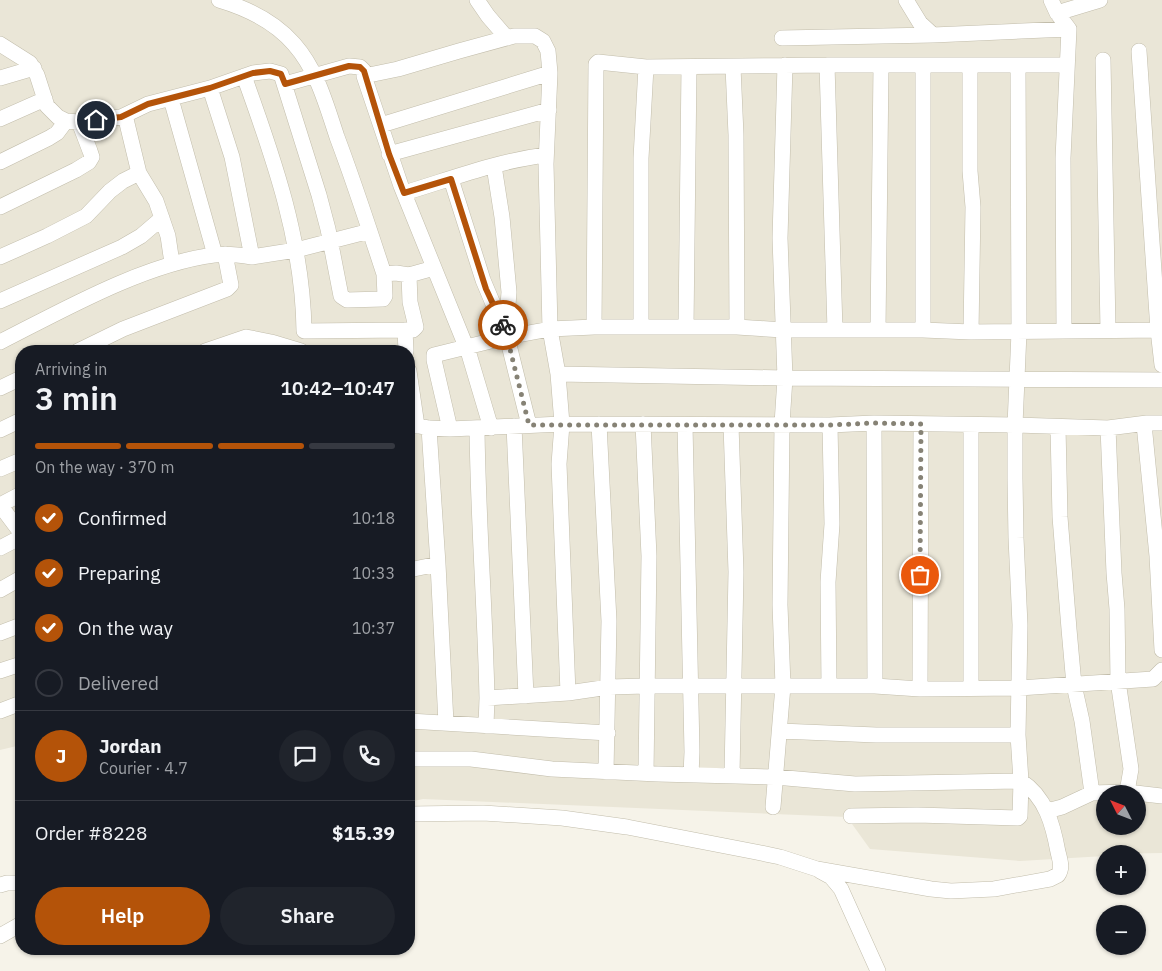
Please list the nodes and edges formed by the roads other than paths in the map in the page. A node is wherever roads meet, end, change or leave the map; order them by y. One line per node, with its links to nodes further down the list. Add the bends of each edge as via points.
1 (220, 0): 26 (street, via 263,18 280,31 293,42)
2 (477, 0): 8 (street)
3 (906, 0): 7 (street, via 920,23)
4 (1100, 0): 5 (street)
5 (1054, 6): 6 (street)
6 (1069, 29): 7 (street); 17 (street)
7 (933, 35): 9 (street)
8 (507, 38): 24 (street, via 528,35 540,38 548,51); 27 (street)
9 (782, 38)
10 (0, 44): 23 (street)
11 (1139, 51): 69 (street)
12 (1103, 60): 68 (street)
13 (785, 65): 14 (street); 22 (street); 64 (street, via 780,238)
14 (827, 65): 18 (street); 65 (street)
15 (970, 65): 16 (street); 19 (street); 73 (street)
16 (1018, 65): 17 (street); 74 (street)
17 (1067, 65): 72 (street, via 1063,158)
18 (881, 66): 19 (street); 66 (street)
19 (923, 66): 67 (street)
20 (646, 67): 21 (street); 58 (street, via 596,64); 59 (street, via 641,158)
21 (689, 67): 22 (street); 60 (street)
22 (734, 67): 61 (street)
23 (34, 68): 28 (street); 31 (street)
24 (550, 73): 33 (street); 37 (street)
25 (244, 76): 29 (street, via 276,71); 30 (street); 49 (street, via 275,166)
26 (316, 76): 27 (street, via 354,66 362,68); 29 (street); 47 (street)
27 (364, 76): 37 (street)
28 (0, 78)
29 (285, 84): 48 (street)
30 (210, 88): 32 (street); 52 (street, via 232,156)
31 (45, 99): 35 (street); 36 (street, via 52,112)
32 (171, 99): 34 (street, via 148,104); 50 (street)
33 (549, 110): 38 (street); 39 (street)
34 (125, 115): 36 (street); 42 (street)
35 (0, 119)
36 (73, 122): 40 (street); 45 (street, via 90,151 92,157 89,162)
37 (381, 126): 38 (street)
38 (389, 154): 44 (street)
39 (546, 154): 41 (street); 62 (street)
40 (0, 162)
41 (494, 166): 43 (street); 71 (street, via 509,292)
42 (139, 173): 46 (street); 51 (street, via 110,191 86,216)
43 (451, 179): 44 (street); 71 (street, via 486,289)
44 (404, 193): 54 (street)
45 (0, 207)
46 (162, 218): 53 (street); 57 (street, via 142,236 122,247)
47 (370, 232): 48 (street); 55 (street)
48 (331, 241): 49 (street); 55 (street, via 342,298 384,299)
49 (296, 250): 52 (street); 70 (street)
50 (220, 254): 52 (street); 53 (street); 77 (street, via 231,285 227,289)
51 (0, 256)
52 (252, 257)
53 (172, 263): 75 (street, via 106,290)
54 (434, 268): 56 (street); 81 (street)
55 (384, 274): 56 (street)
56 (409, 276): 63 (street, via 410,302 416,327)
57 (0, 301)
58 (594, 327): 59 (street); 62 (street)
59 (641, 327): 60 (street)
60 (686, 327): 61 (street)
61 (737, 327): 64 (street)
62 (550, 329): 71 (street); 83 (street)
63 (405, 330): 70 (street); 80 (street)
64 (783, 330): 65 (street); 84 (street)
65 (835, 330): 66 (street)
66 (878, 330): 67 (street)
67 (923, 330): 73 (street)
68 (1108, 330): 69 (street); 72 (street)
69 (1160, 330): 82 (street)
70 (304, 331): 79 (street)
71 (505, 331): 81 (street); 105 (street)
72 (1064, 331): 74 (street)
73 (971, 332): 74 (street)
74 (1019, 332): 85 (street)
75 (0, 342)
76 (246, 344): 78 (street, via 271,342)
77 (90, 345)
78 (281, 345)
79 (303, 345)
80 (406, 345)
81 (466, 347): 107 (street); 109 (street, via 434,356)
82 (1162, 365)
83 (558, 374): 84 (street); 92 (street)
84 (785, 378): 85 (street); 95 (street)
85 (1018, 379): 86 (street); 103 (street)
86 (1162, 380)
87 (15, 381): 88 (street)
88 (0, 388)
89 (415, 408): 104 (street)
90 (15, 423): 110 (street)
91 (874, 423): 96 (street); 101 (street); 135 (street)
92 (562, 424): 93 (street); 105 (street); 140 (street, via 558,464)
93 (599, 424): 94 (street); 136 (street, via 609,612)
94 (643, 424): 99 (street); 130 (street, via 649,556)
95 (782, 424): 100 (street); 101 (street); 133 (street, via 780,605)
96 (921, 424): 102 (street); 139 (street)
97 (1144, 424): 98 (street); 108 (street); 124 (street)
98 (1162, 424)
99 (685, 425): 100 (street); 131 (street)
100 (731, 425): 132 (street)
101 (830, 425): 134 (street)
102 (972, 425): 103 (street); 137 (street)
103 (1015, 425): 106 (street); 138 (street)
104 (418, 426): 109 (street); 118 (street)
105 (522, 426): 107 (street); 141 (street)
106 (1058, 427): 108 (street); 129 (street, via 1061,530)
107 (484, 428): 109 (street); 142 (street, via 480,554)
108 (1108, 428): 128 (street)
109 (450, 429)
110 (0, 430)
111 (15, 463): 112 (street)
112 (0, 469)
113 (15, 497): 114 (street)
114 (0, 505): 115 (street)
115 (15, 526)
116 (15, 539): 117 (street)
117 (0, 548)
118 (438, 564): 119 (street); 146 (street)
119 (415, 569)
120 (15, 581): 121 (street)
121 (0, 590)
122 (15, 627): 123 (street)
123 (0, 633)
124 (1162, 650)
125 (15, 666): 127 (street)
126 (1162, 670): 128 (street, via 1153,679)
127 (0, 671)
128 (1118, 681): 129 (street); 158 (street, via 1131,769)
129 (1074, 685): 138 (street); 159 (street)
130 (646, 686): 131 (street); 136 (street); 153 (street)
131 (690, 686): 132 (street); 154 (street)
132 (735, 686): 133 (street); 155 (street)
133 (783, 686): 134 (street); 148 (street)
134 (829, 686): 135 (street)
135 (875, 686): 139 (street)
136 (609, 687): 140 (street); 149 (street)
137 (971, 688): 138 (street); 139 (street)
138 (1019, 688): 150 (street)
139 (920, 689)
140 (568, 693): 141 (street)
141 (526, 696): 142 (street)
142 (487, 698): 147 (street)
143 (15, 705): 144 (street)
144 (0, 711)
145 (415, 721): 146 (street)
146 (446, 723): 147 (street)
147 (486, 726): 149 (street)
148 (780, 731): 150 (street); 156 (street)
149 (608, 733): 152 (street)
150 (1018, 735): 157 (street)
151 (415, 759): 152 (street, via 470,759)
152 (606, 772): 153 (street)
153 (646, 773): 154 (street)
154 (691, 775): 155 (street)
155 (732, 775): 156 (street)
156 (776, 777): 157 (street, via 855,784); 163 (street)
157 (1021, 781): 164 (street, via 1036,794); 166 (street, via 1018,818)
158 (1128, 785)
159 (1092, 793): 160 (street); 164 (street)
160 (1096, 793)
161 (1146, 794): 162 (street)
162 (1162, 796)
163 (774, 807)
164 (1047, 811): 167 (street, via 1061,868 1058,875 1050,879 994,889 951,891)
165 (415, 814): 167 (street, via 483,813 562,818 756,852)
166 (851, 816)
167 (817, 869): 172 (street, via 831,876 841,889)
168 (15, 883): 169 (street)
169 (0, 885)
170 (15, 927): 171 (street)
171 (0, 936)
172 (878, 971)

